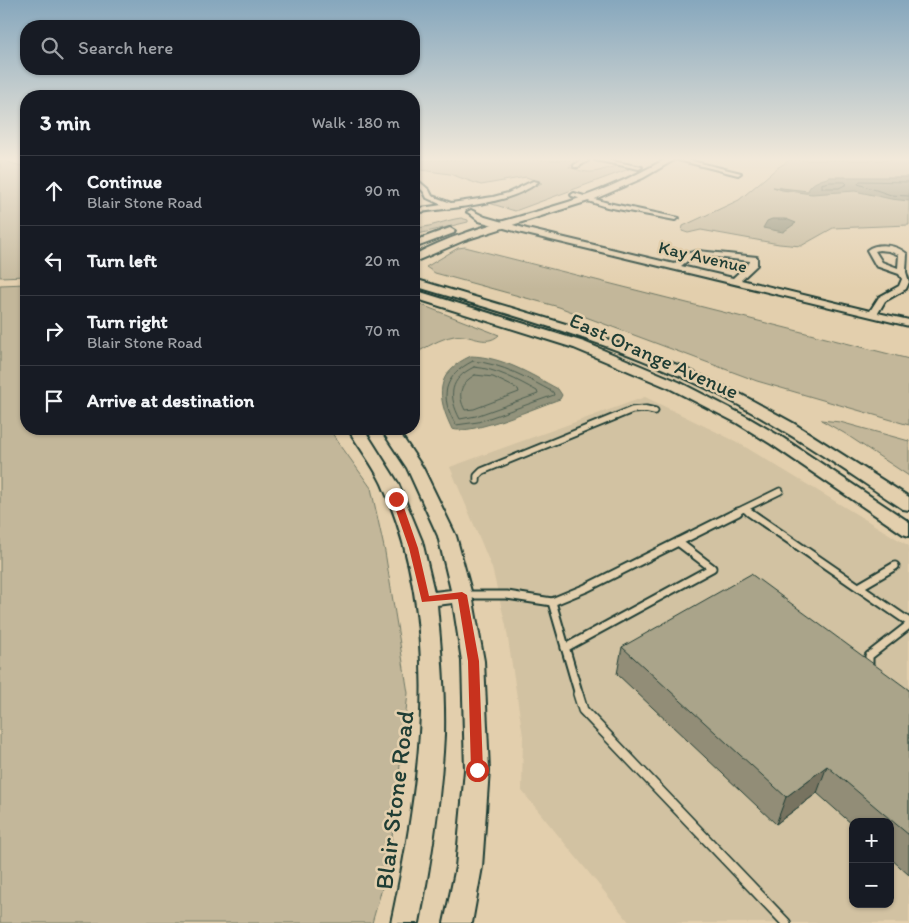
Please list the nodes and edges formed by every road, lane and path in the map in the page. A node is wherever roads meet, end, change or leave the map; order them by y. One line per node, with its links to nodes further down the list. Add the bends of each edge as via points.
1 (445, 203): 6 (street, Kay Avenue)
2 (467, 203): 6 (street)
3 (547, 203): 9 (main road)
4 (572, 203): 10 (main road)
5 (604, 203): 8 (street)
6 (453, 206): 7 (street); 9 (street, Kay Avenue)
7 (420, 210)
8 (675, 218)
9 (491, 220): 10 (street, Kay Avenue); 11 (main road, via 450,230)
10 (504, 224): 12 (main road, via 450,242); 13 (street, Kay Avenue)
11 (420, 242)
12 (420, 256)
13 (675, 267): 15 (street, Kay Avenue); 15 (street, via 688,256 698,253 754,260)
14 (902, 272): 18 (street, via 906,279 903,287 882,299)
15 (735, 282): 18 (street, Kay Avenue)
16 (420, 284): 25 (main road, East Orange Avenue, via 577,331 692,376 814,442)
17 (420, 297): 27 (main road, East Orange Avenue, via 579,345 674,384 777,440)
18 (873, 314): 19 (street, Kay Avenue)
19 (909, 323)
20 (655, 411): 23 (lane, via 646,408 632,410 482,471)
21 (360, 435): 32 (main road, Blair Stone Road, via 376,457 400,507)
22 (393, 435): 31 (main road, via 415,468 447,536)
23 (477, 481)
24 (780, 491): 26 (lane)
25 (909, 505)
26 (744, 509): 28 (lane); 30 (lane)
27 (909, 530)
28 (678, 542): 33 (lane); 35 (lane, via 712,568)
29 (895, 566): 30 (lane)
30 (859, 587): 34 (lane)
31 (462, 595): 32 (main road); 33 (lane, via 507,595); 38 (main road, via 473,661 477,770 469,867)
32 (426, 600): 37 (main road, Blair Stone Road, via 432,665 430,773)
33 (552, 602): 35 (lane)
34 (909, 624): 36 (lane, via 868,656 870,668)
35 (565, 648): 39 (lane, via 583,710)
36 (877, 674)
37 (405, 923)
38 (458, 923)
39 (786, 923)

